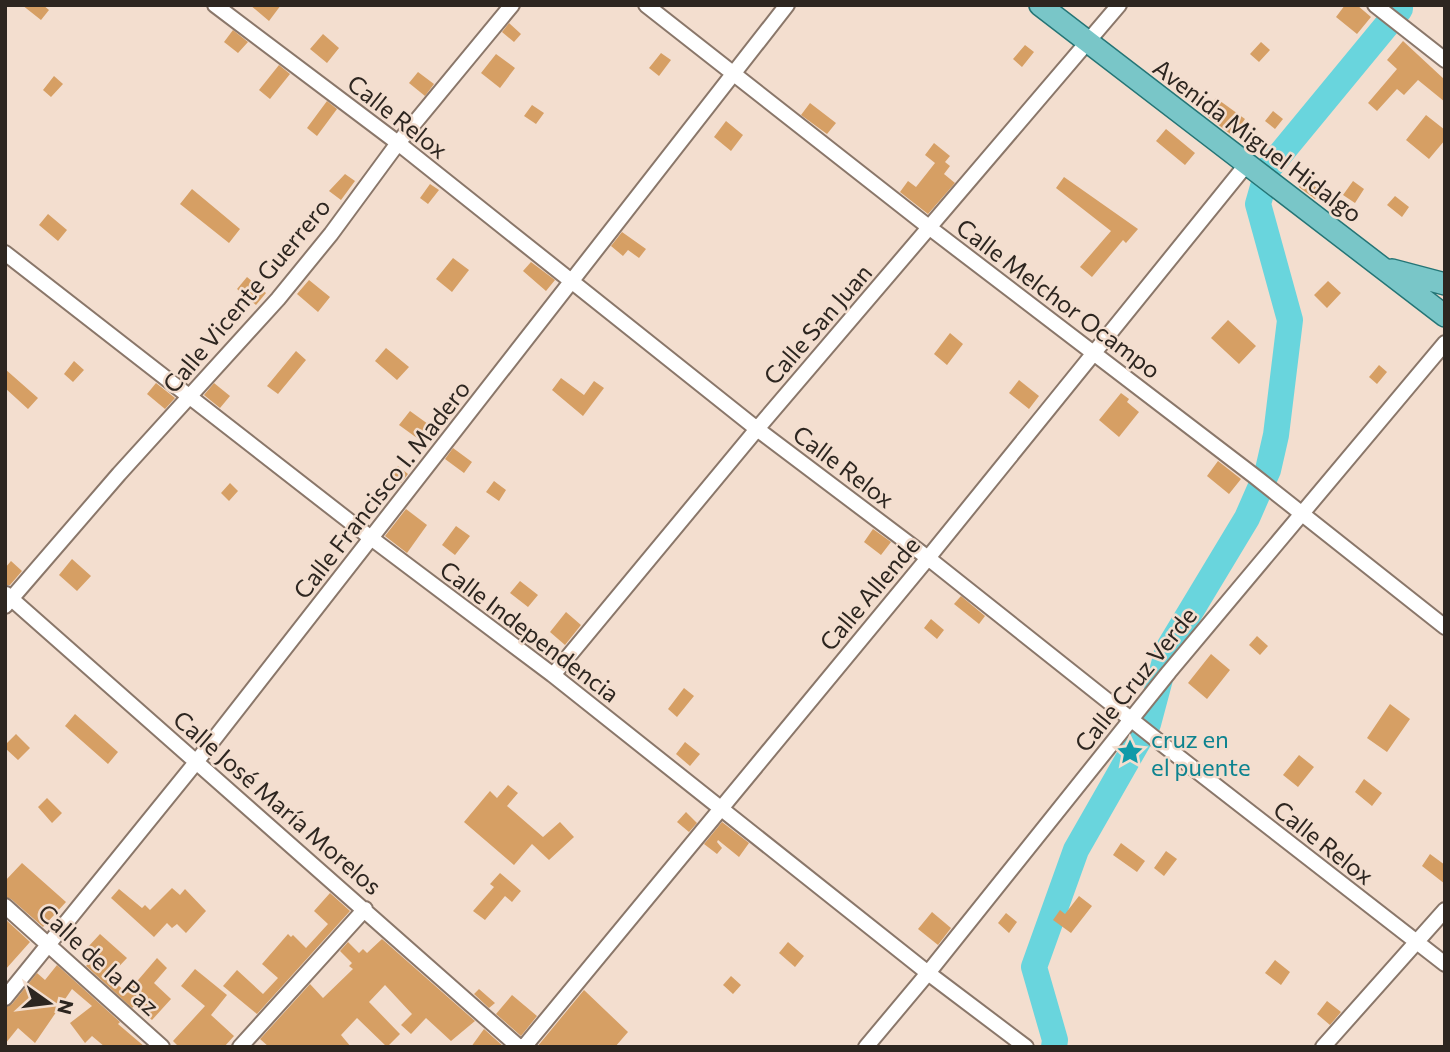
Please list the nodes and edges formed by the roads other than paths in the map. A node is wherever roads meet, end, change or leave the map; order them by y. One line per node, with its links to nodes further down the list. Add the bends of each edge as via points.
1 (215, 5): 11 (street, Calle Relox)
2 (512, 5): 11 (street, Calle Vicente Guerrero)
3 (646, 5): 10 (street, Calle Melchor Ocampo)
4 (787, 5): 10 (street, Calle Francisco I. Madero)
5 (1041, 5): 8 (main road, Avenida Miguel Hidalgo)
6 (1119, 5): 8 (street, Calle San Juan)
7 (1375, 5): 9 (street)
8 (1088, 42): 12 (main road, Avenida Miguel Hidalgo); 13 (street, Calle San Juan)
9 (1445, 60)
10 (733, 74): 13 (street, Calle Melchor Ocampo); 16 (street, Calle Francisco I. Madero)
11 (398, 143): 16 (street, Calle Relox); 21 (street, Calle Vicente Guerrero, via 287,288)
12 (1251, 169): 15 (main road, Avenida Miguel Hidalgo); 20 (street, Calle Allende)
13 (930, 228): 20 (street, Calle Melchor Ocampo); 22 (street, Calle San Juan)
14 (5, 253): 21 (street, Calle Independencia)
15 (1383, 267): 17 (main road); 18 (main road, Avenida Miguel Hidalgo)
16 (571, 283): 22 (street, Calle Relox); 24 (street, Calle Francisco I. Madero)
17 (1445, 284)
18 (1445, 316)
19 (1445, 344): 23 (street, Calle Cruz Verde)
20 (1095, 354): 23 (street, Calle Melchor Ocampo); 25 (street, Calle Allende)
21 (190, 397): 24 (street, Calle Independencia); 26 (street, Calle Vicente Guerrero)
22 (757, 429): 25 (street, Calle Relox); 28 (street, Calle San Juan)
23 (1301, 515): 27 (street, Calle Melchor Ocampo); 29 (street, Calle Cruz Verde, via 1144,704)
24 (371, 538): 28 (street, Calle Independencia); 30 (street, Calle Francisco I. Madero)
25 (928, 558): 29 (street, Calle Relox); 31 (street, Calle Allende)
26 (7, 599): 30 (street, Calle José María Morelos)
27 (1445, 627)
28 (553, 675): 31 (street, Calle Independencia)
29 (1138, 724): 35 (street, Calle Relox); 38 (street, Calle Cruz Verde, via 1034,838)
30 (197, 761): 33 (street, Calle José María Morelos); 36 (street, Calle Francisco I. Madero)
31 (719, 808): 38 (street, Calle Independencia); 42 (street, Calle Allende)
32 (5, 906): 36 (street, Calle de la Paz)
33 (365, 909): 41 (street); 42 (street, Calle José María Morelos)
34 (1445, 910): 35 (street)
35 (1416, 943): 37 (street, Calle Relox); 45 (street)
36 (50, 944): 39 (street, Calle Francisco I. Madero); 40 (street, Calle de la Paz)
37 (1445, 964)
38 (928, 973): 43 (street, Calle Cruz Verde); 44 (street, Calle Independencia)
39 (5, 998)
40 (162, 1047)
41 (240, 1047)
42 (521, 1047)
43 (866, 1047)
44 (1026, 1047)
45 (1324, 1047)

